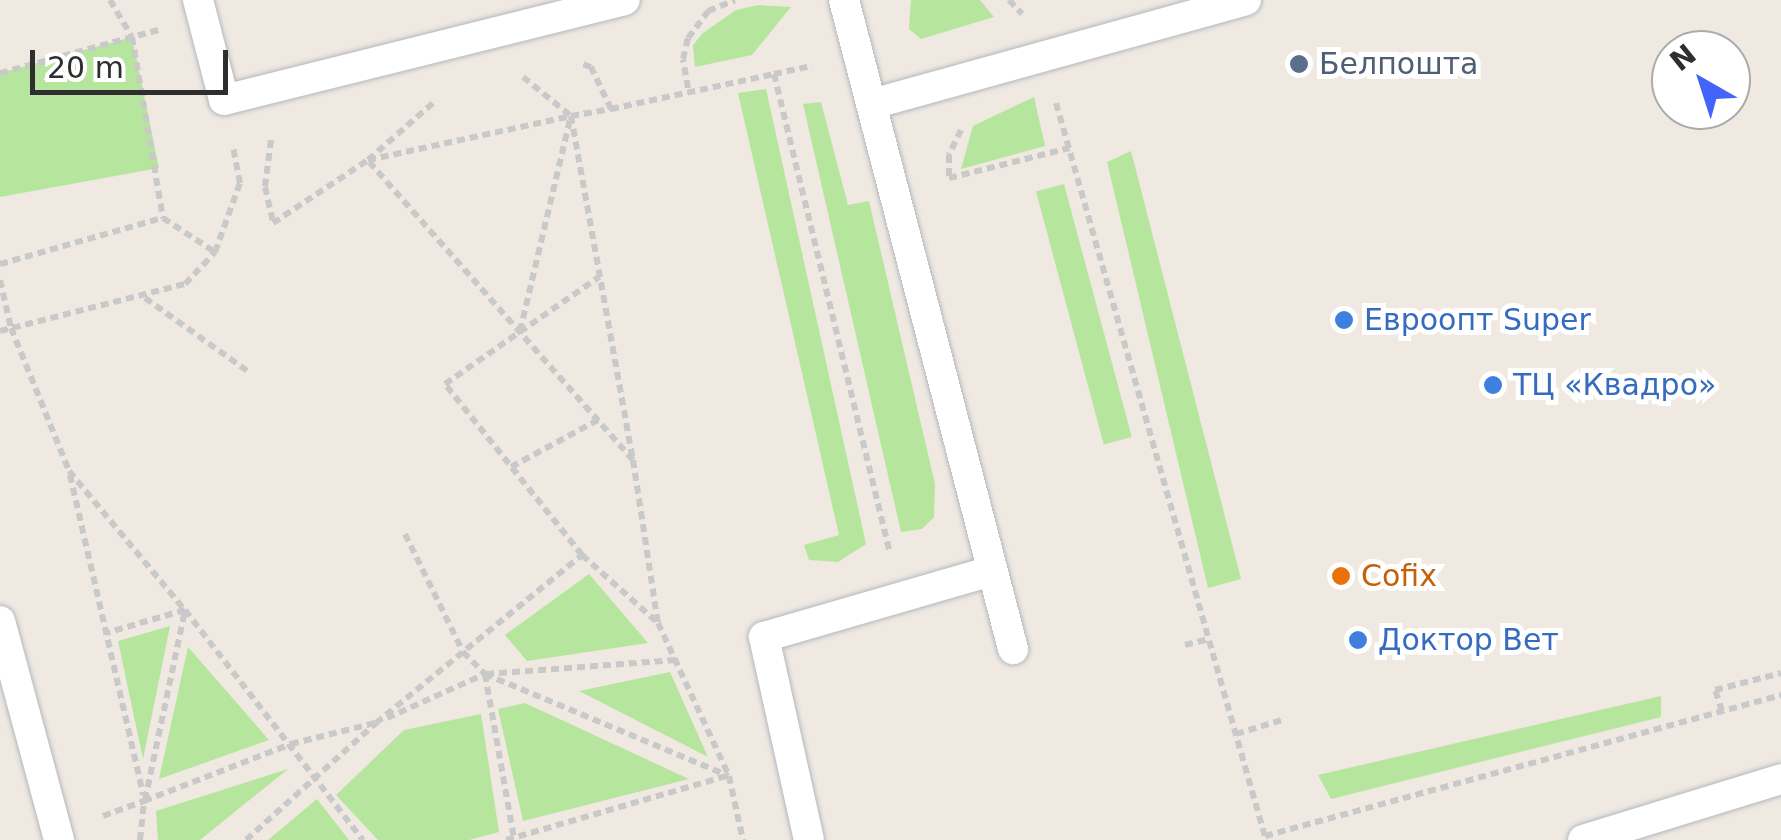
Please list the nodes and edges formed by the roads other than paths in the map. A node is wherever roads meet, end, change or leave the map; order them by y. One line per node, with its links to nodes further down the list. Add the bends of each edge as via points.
1 (625, 0): 4 (lane, via 224,100)
2 (844, 0): 5 (lane)
3 (1246, 0): 5 (lane)
4 (201, 9)
5 (872, 104): 6 (lane)
6 (988, 572): 8 (lane); 11 (lane, via 764,637)
7 (0, 621): 10 (lane)
8 (1012, 649)
9 (1781, 779): 12 (lane)
10 (59, 840)
11 (809, 840)
12 (1583, 840)

